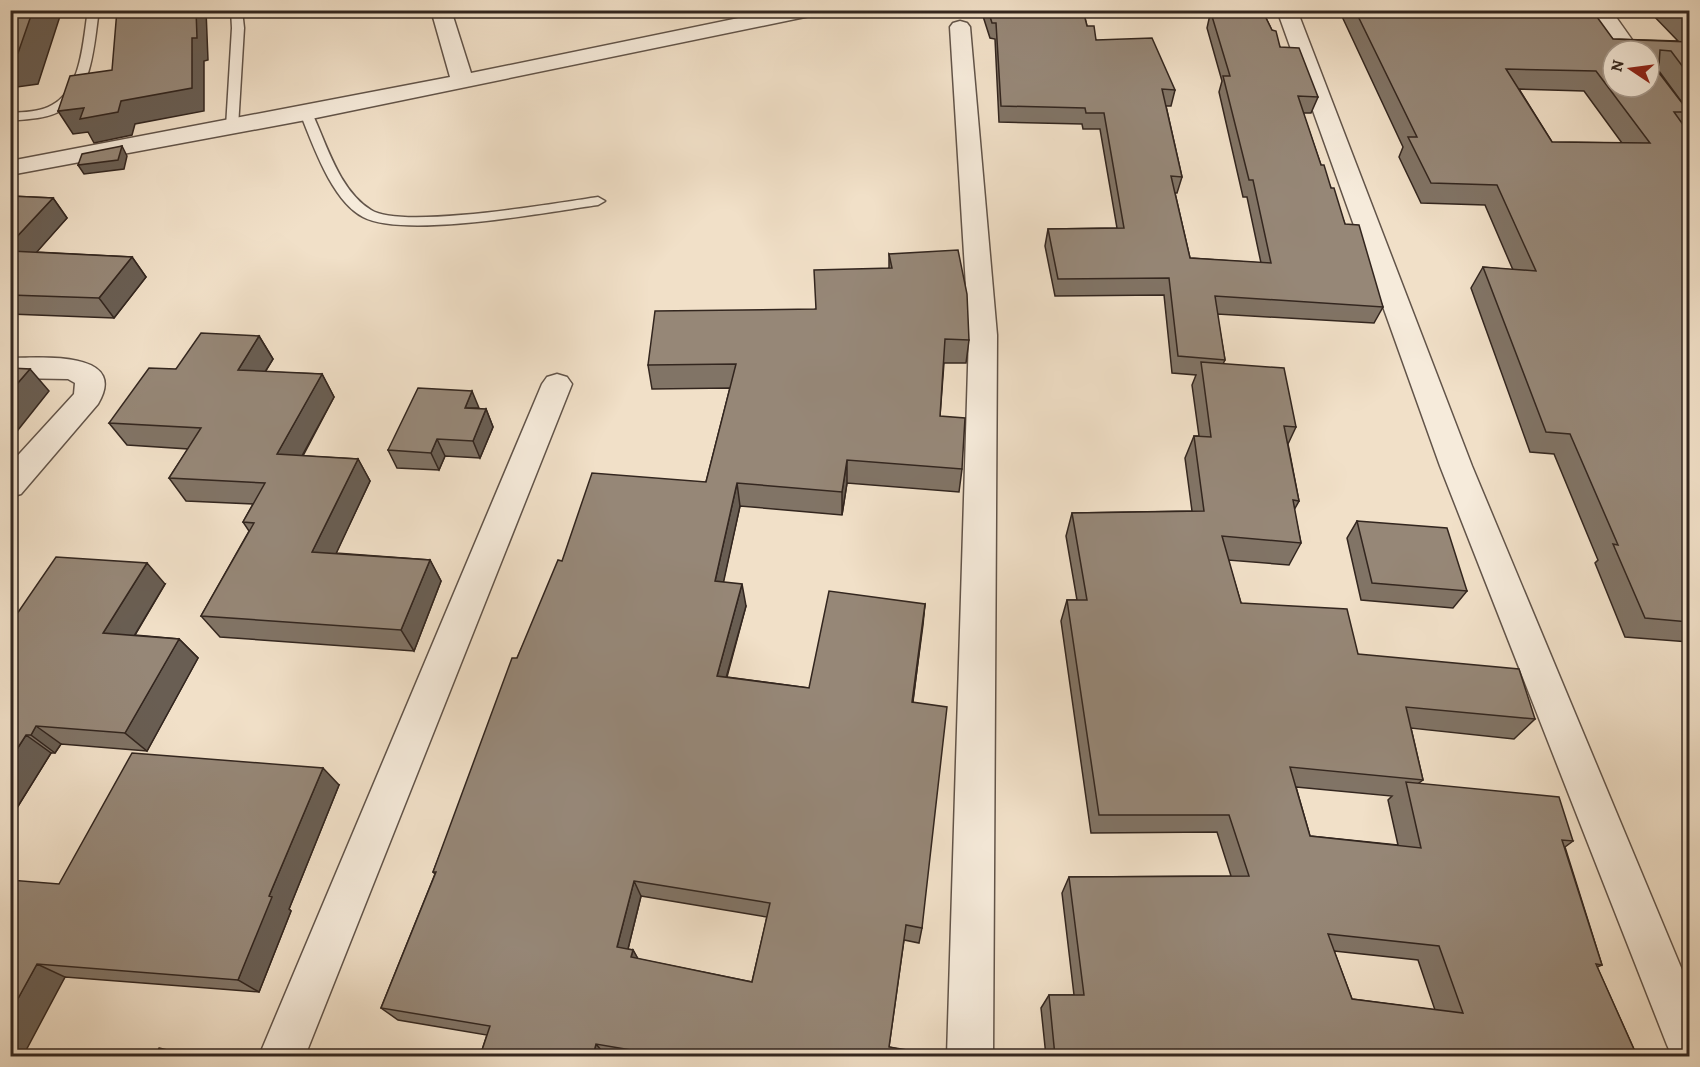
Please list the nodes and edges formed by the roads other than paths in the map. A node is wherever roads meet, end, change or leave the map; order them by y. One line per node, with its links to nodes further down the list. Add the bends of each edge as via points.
1 (94, 10): 11 (lane, via 73,94 56,109)
2 (236, 10): 12 (lane)
3 (441, 10): 9 (street)
4 (810, 10): 9 (street)
5 (1287, 10): 18 (street, via 1456,466)
6 (1600, 10): 8 (street)
7 (960, 27): 20 (street, via 983,334)
8 (1621, 39)
9 (462, 80): 10 (street)
10 (306, 113): 12 (street); 14 (lane, via 336,178 368,216 421,222)
11 (10, 117)
12 (232, 127): 13 (street)
13 (10, 168)
14 (598, 201)
15 (10, 368): 17 (street, via 74,369 90,379 88,397)
16 (557, 384): 19 (street)
17 (10, 485)
18 (1689, 1045)
19 (282, 1056)
20 (970, 1056)

